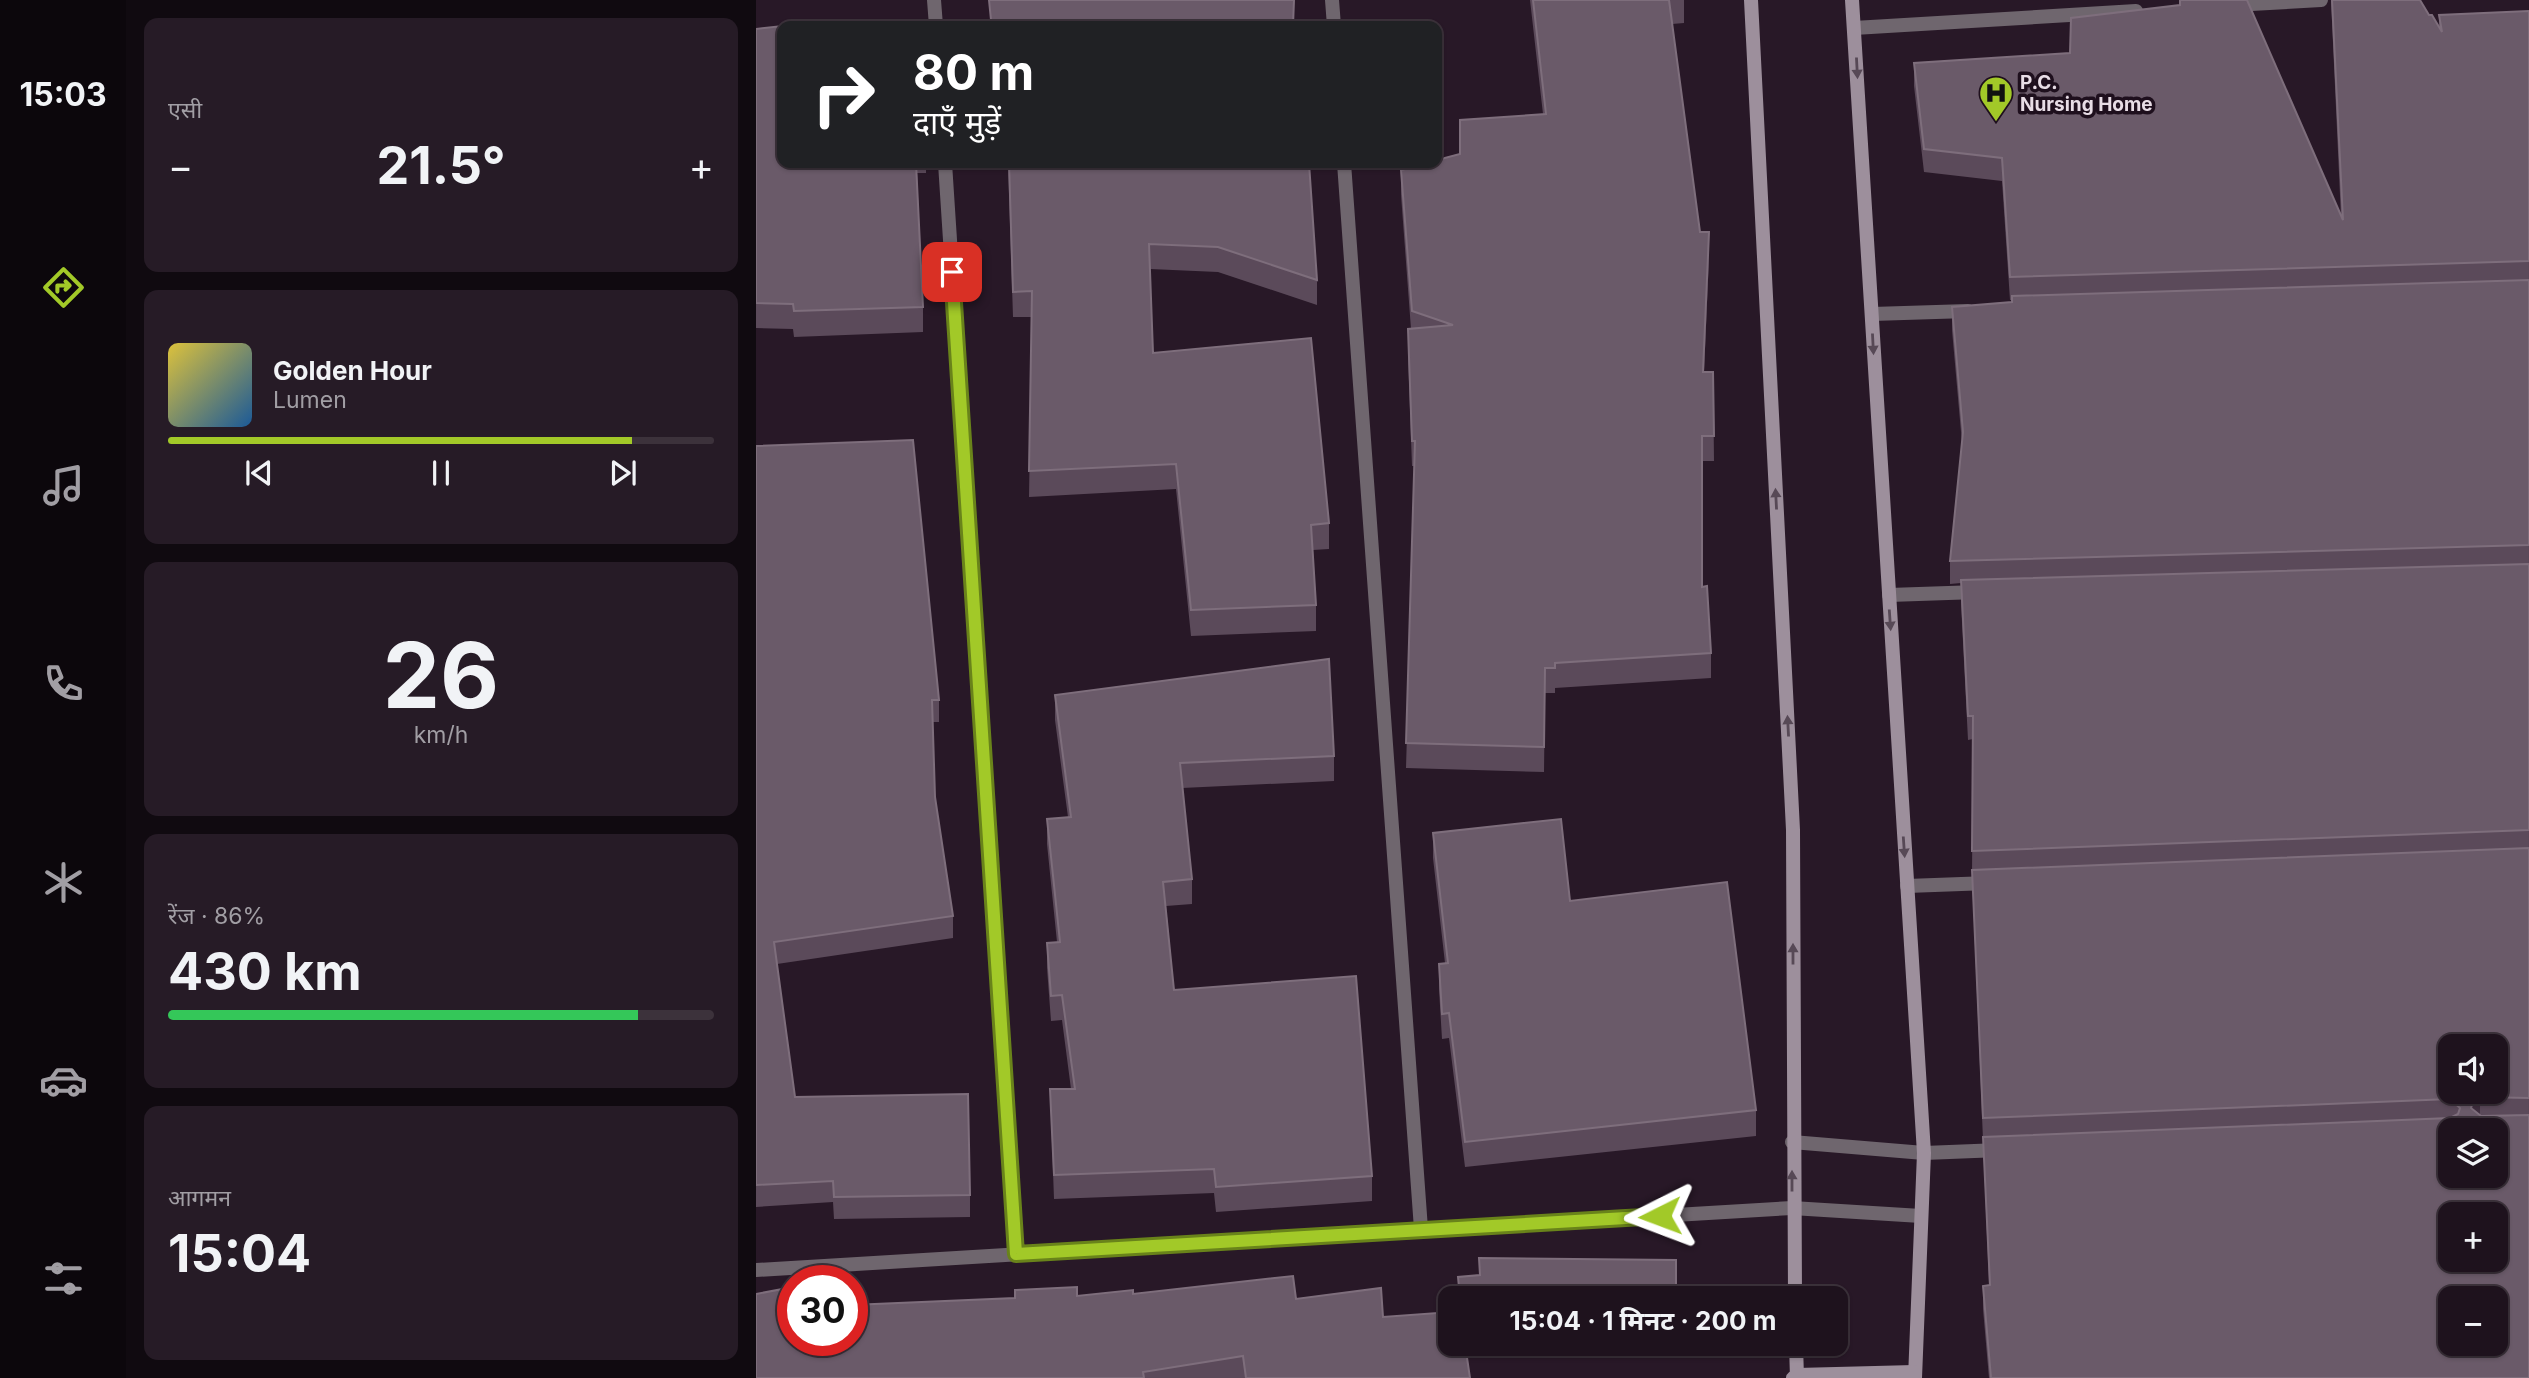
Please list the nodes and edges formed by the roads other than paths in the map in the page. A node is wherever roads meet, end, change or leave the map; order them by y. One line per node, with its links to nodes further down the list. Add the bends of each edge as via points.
1 (934, 0): 9 (street)
2 (1332, 0): 10 (street)
3 (1751, 0): 20 (main road, one-way to 3, via 1793,830)
4 (1852, 0): 11 (main road)
5 (2321, 0): 6 (street)
6 (2250, 2): 7 (street)
7 (2223, 6)
8 (2154, 10): 11 (street)
9 (936, 21)
10 (1334, 21)
11 (1854, 28): 15 (main road, one-way to 15)
12 (944, 168): 26 (street)
13 (1344, 168): 25 (street)
14 (1983, 311): 15 (street)
15 (1871, 314): 17 (main road, one-way to 17)
16 (2000, 592): 17 (street)
17 (1889, 595): 19 (main road, one-way to 19)
18 (2004, 882): 19 (street)
19 (1907, 886): 22 (main road)
20 (1792, 1142): 22 (street); 23 (main road, one-way to 20)
21 (2021, 1149): 22 (street)
22 (1924, 1153): 24 (main road)
23 (1792, 1208): 24 (street); 25 (street); 28 (main road)
24 (1921, 1216): 30 (main road)
25 (1421, 1229): 26 (street)
26 (1016, 1254): 27 (street)
27 (756, 1270)
28 (1795, 1286)
29 (1796, 1356): 31 (main road)
30 (1915, 1375): 31 (main road)
31 (1795, 1377)

